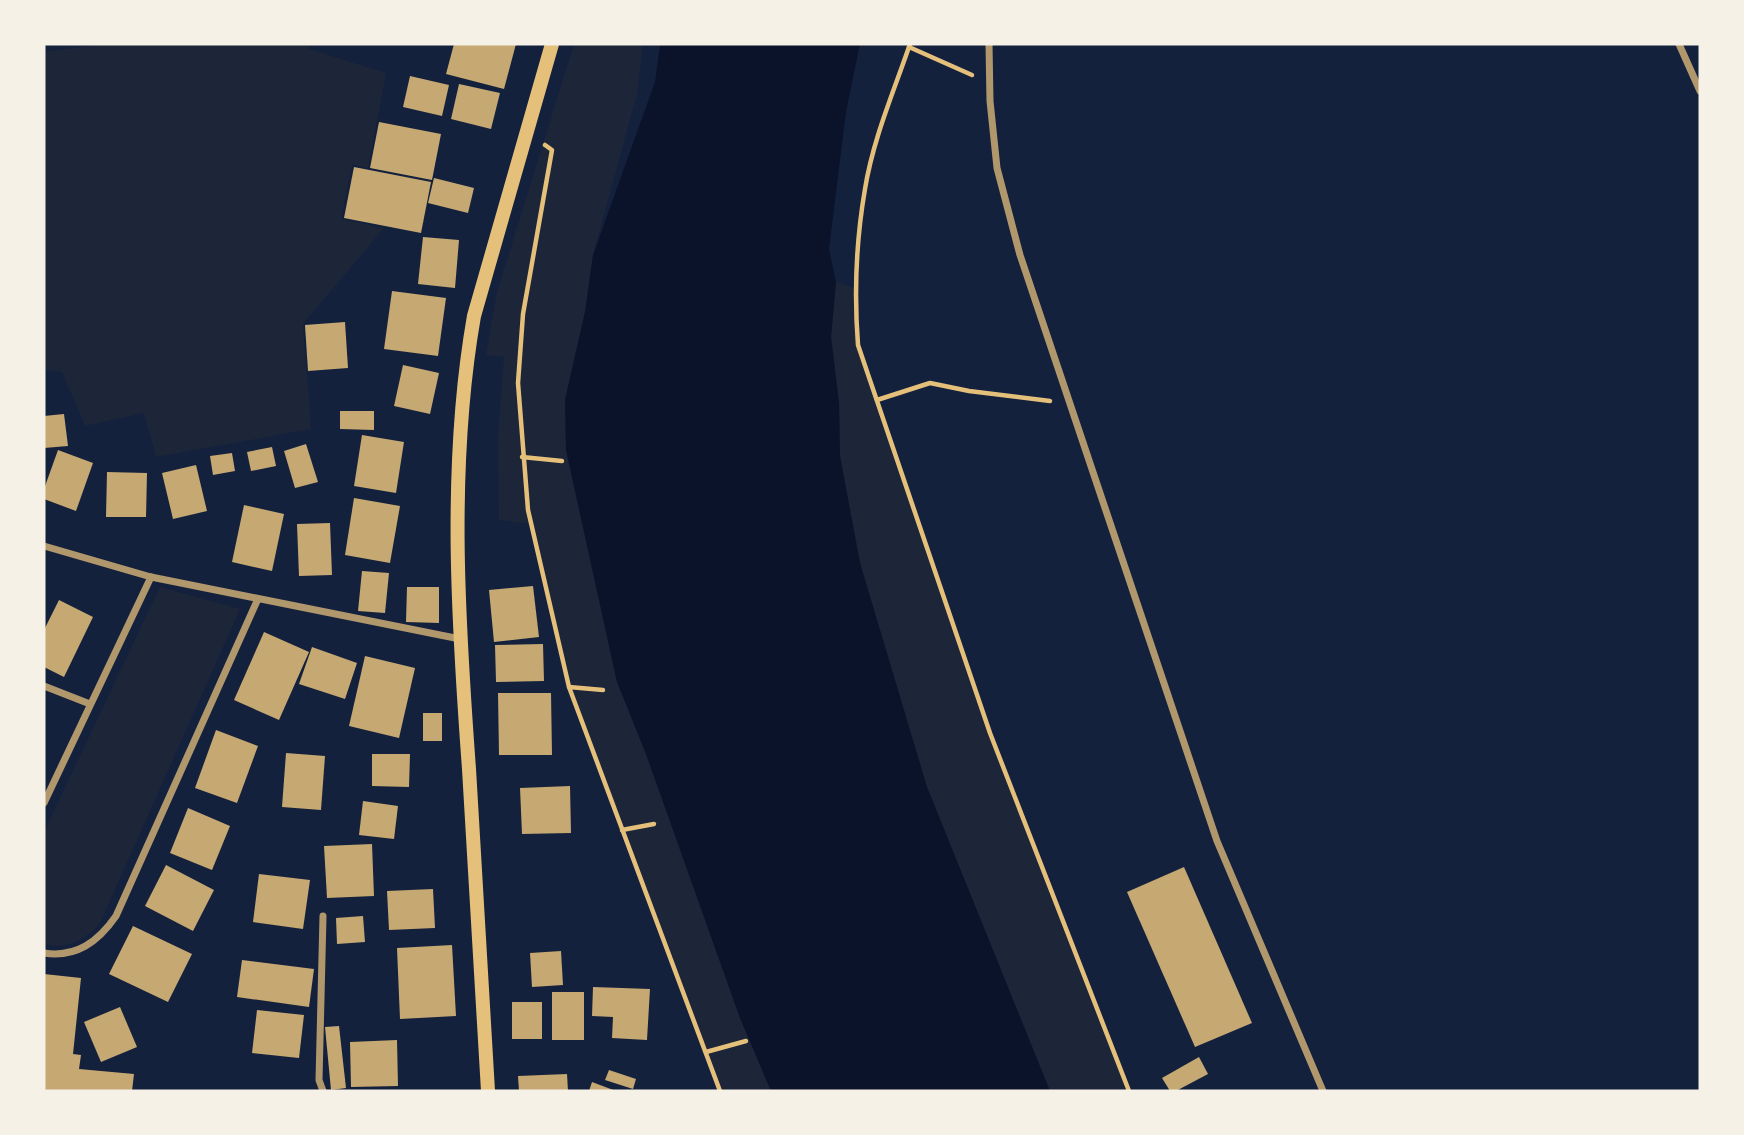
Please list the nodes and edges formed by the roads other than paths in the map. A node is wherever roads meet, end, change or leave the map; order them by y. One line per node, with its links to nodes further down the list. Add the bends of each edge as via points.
1 (552, 44): 8 (main road, via 468,349 460,457)
2 (989, 44): 16 (street, via 997,168 1020,255 1217,841)
3 (1679, 44): 4 (street)
4 (1700, 91)
5 (44, 546): 6 (street)
6 (151, 577): 7 (street); 10 (street)
7 (257, 601): 8 (street); 13 (street, via 116,916 103,936 82,949)
8 (460, 639): 15 (main road)
9 (44, 686): 10 (street)
10 (90, 704): 11 (street)
11 (44, 803)
12 (323, 916): 14 (street, via 319,1080)
13 (44, 953)
14 (323, 1091)
15 (488, 1091)
16 (1323, 1091)

